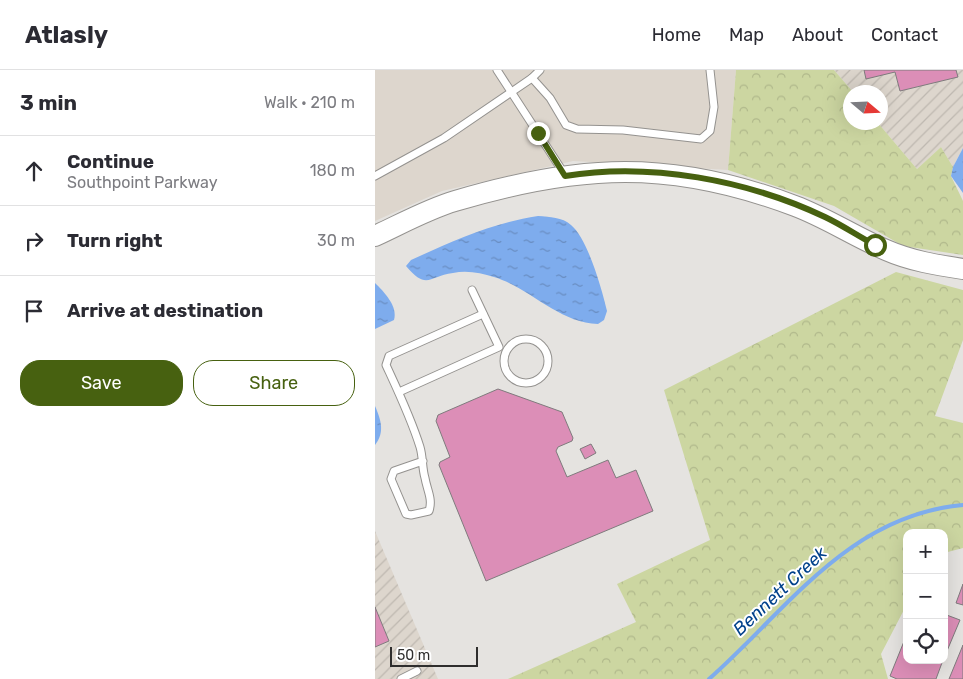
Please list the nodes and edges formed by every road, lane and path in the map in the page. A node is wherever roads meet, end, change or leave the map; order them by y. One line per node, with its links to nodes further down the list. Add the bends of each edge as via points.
1 (497, 70): 5 (lane)
2 (540, 70): 4 (lane)
3 (710, 70): 4 (lane, via 714,107 710,132 701,139 623,130 577,129 566,125 550,98)
4 (532, 78): 5 (lane)
5 (510, 91): 6 (lane, via 444,138); 7 (lane)
6 (375, 176)
7 (565, 176): 8 (main road, via 514,184 454,201); 9 (main road, via 639,171 735,186 824,217 887,251 914,260)
8 (375, 236)
9 (963, 269)
10 (472, 290): 11 (lane)
11 (483, 314): 12 (lane); 13 (lane, via 389,356 385,365)
12 (502, 349): 12 (lane, via 504,365 511,378 533,382 545,373 548,359 543,346 537,341 516,340); 13 (lane)
13 (399, 392): 14 (lane)
14 (423, 461): 14 (lane, via 432,504 429,511 406,514 391,479 394,471)
15 (417, 672): 16 (lane)
16 (401, 679)

